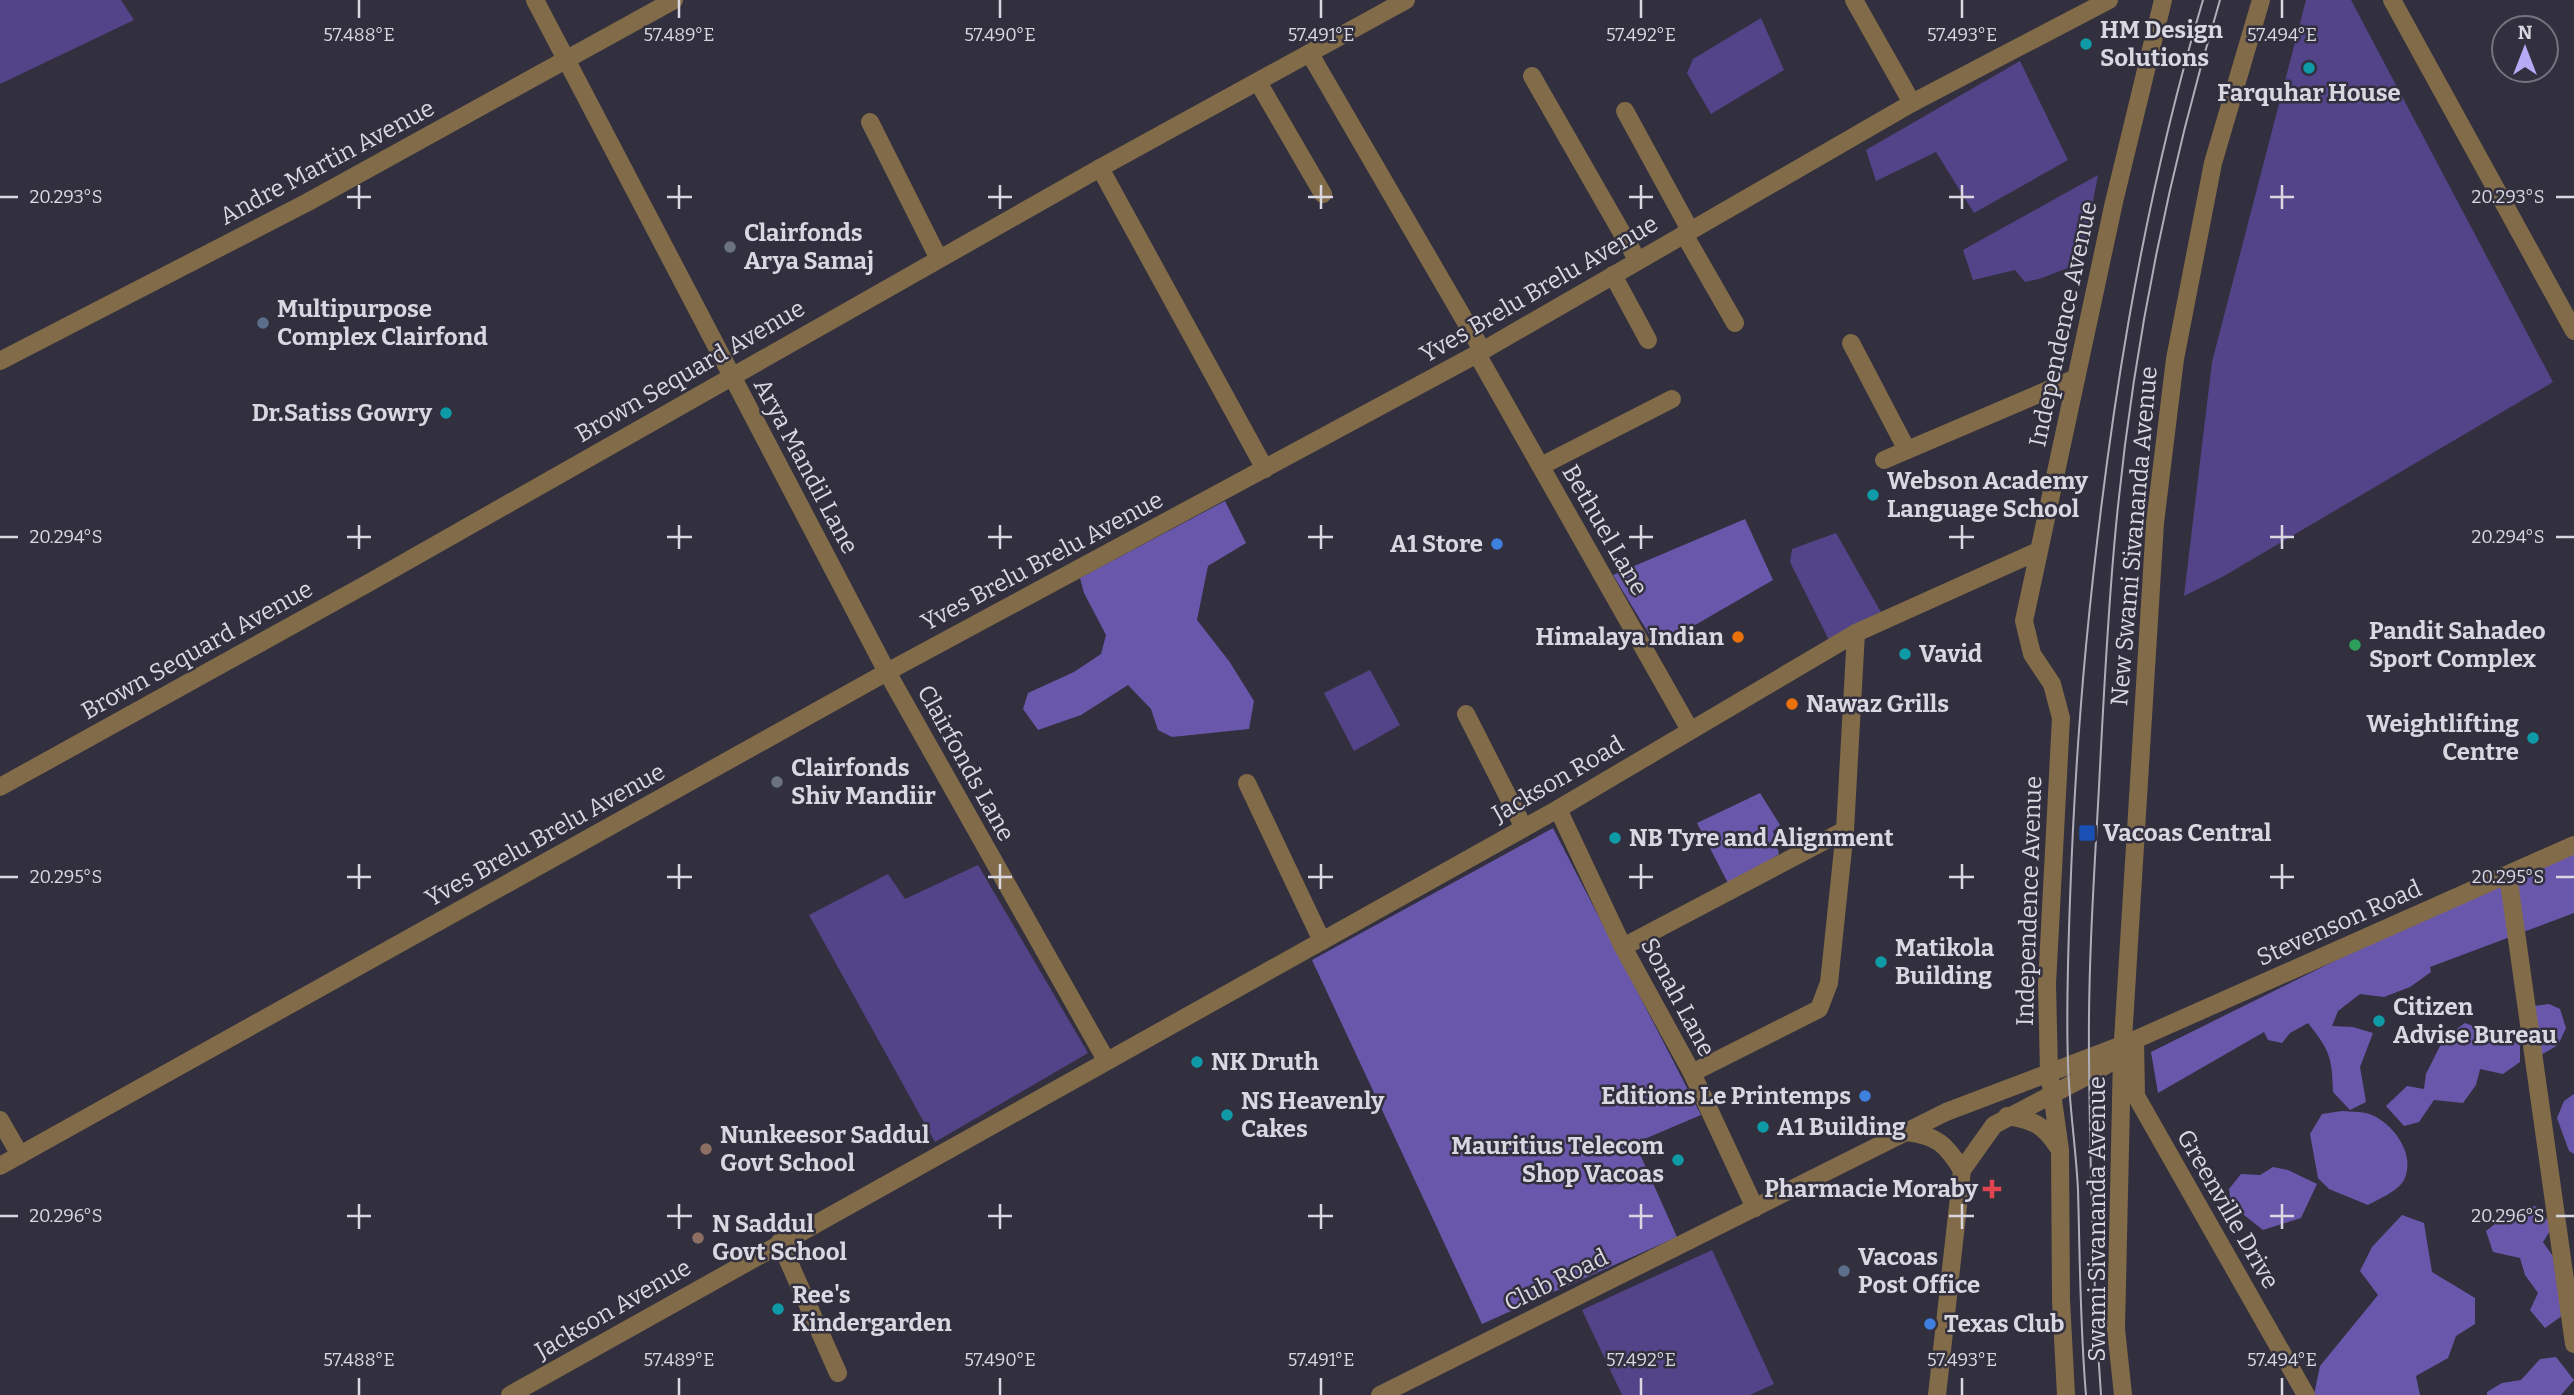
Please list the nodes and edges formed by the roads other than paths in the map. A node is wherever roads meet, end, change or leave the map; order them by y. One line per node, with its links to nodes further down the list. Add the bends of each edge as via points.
1 (535, 0): 10 (street, Arya Mandil Lane)
2 (674, 0): 10 (street, Andre Martin Avenue)
3 (1406, 0): 9 (street, Brown Sequard Avenue)
4 (1854, 0): 13 (street)
5 (2109, 0): 13 (street, Yves Brelu Brelu Avenue)
6 (2163, 0): 29 (street, Independence Avenue)
7 (2261, 0): 49 (street, New Swami Sivananda Avenue, via 2213,163 2175,359 2155,523 2124,994)
8 (2392, 0): 23 (street)
9 (1310, 54): 12 (street, Brown Sequard Avenue); 26 (street, Bethuel Lane)
10 (565, 59): 27 (street, Andre Martin Avenue, via 308,202); 28 (street, Arya Mandil Lane)
11 (1532, 76): 20 (street)
12 (1258, 82): 16 (street, Brown Sequard Avenue); 17 (street)
13 (1912, 103): 18 (street, Yves Brelu Brelu Avenue)
14 (1625, 111): 18 (street)
15 (870, 122): 19 (street)
16 (1100, 168): 19 (street, Brown Sequard Avenue); 34 (street)
17 (1323, 194)
18 (1687, 232): 20 (street, Yves Brelu Brelu Avenue); 22 (street)
19 (939, 259): 28 (street, Brown Sequard Avenue)
20 (1638, 261): 21 (street, Yves Brelu Brelu Avenue)
21 (1613, 275): 24 (street); 26 (street, Yves Brelu Brelu Avenue)
22 (1735, 323)
23 (2574, 331)
24 (1648, 340)
25 (1851, 343): 31 (street)
26 (1480, 352): 33 (street, Bethuel Lane); 34 (street, Yves Brelu Brelu Avenue)
27 (0, 361)
28 (731, 376): 37 (street, Arya Mandil Lane); 41 (street, Brown Sequard Avenue)
29 (2076, 378): 31 (street); 35 (street, Independence Avenue)
30 (1672, 399): 33 (street)
31 (1906, 450): 32 (street)
32 (1884, 460)
33 (1541, 466): 39 (street, Bethuel Lane)
34 (1265, 469): 37 (street, Yves Brelu Brelu Avenue)
35 (2038, 551): 36 (street, Jackson Road); 51 (street, Independence Avenue, via 2024,621 2032,654 2055,691 2061,718 2047,984)
36 (1856, 633): 39 (street, Jackson Road); 44 (street)
37 (887, 672): 50 (street, Clairfonds Lane); 58 (street, Yves Brelu Brelu Avenue)
38 (1466, 714): 43 (street)
39 (1690, 730): 42 (street, Jackson Road)
40 (1247, 783): 47 (street)
41 (0, 787)
42 (1558, 808): 43 (street, Jackson Road); 48 (street, Sonah Lane)
43 (1524, 828): 47 (street, Jackson Road)
44 (1845, 830): 48 (street); 52 (street, via 1829,983 1819,1009)
45 (2574, 845): 46 (street, Stevenson Road)
46 (2508, 875): 49 (street, Stevenson Road); 63 (street)
47 (1322, 941): 50 (street, Jackson Road)
48 (1623, 947): 52 (street, Sonah Lane)
49 (2127, 1045): 51 (street, Club Road); 53 (street); 69 (street, Swami Sivananda Avenue, via 2116,1329); 70 (street, Greenville Drive, via 2136,1096)
50 (1106, 1060): 62 (street, Jackson Avenue)
51 (2049, 1072): 53 (street, Swami Sivananda Avenue); 56 (street, Club Road)
52 (1692, 1073): 61 (street, Sonah Lane)
53 (2052, 1094): 54 (street); 57 (street, Swami Sivananda Avenue)
54 (2007, 1116): 57 (street, via 2030,1120 2048,1131); 60 (street, via 1994,1125)
55 (0, 1120): 58 (street)
56 (1907, 1132): 60 (street, via 1936,1140); 61 (street, Club Road)
57 (2060, 1150): 68 (street, Swami Sivananda Avenue)
58 (20, 1156): 59 (street, Yves Brelu Brelu Avenue)
59 (0, 1166)
60 (1962, 1170): 67 (street)
61 (1755, 1209): 66 (street, Club Road)
62 (780, 1242): 64 (street); 65 (street, Jackson Avenue)
63 (2574, 1344)
64 (838, 1373)
65 (510, 1395)
66 (1380, 1395)
67 (1937, 1395)
68 (2066, 1395)
69 (2123, 1395)
70 (2306, 1395)

